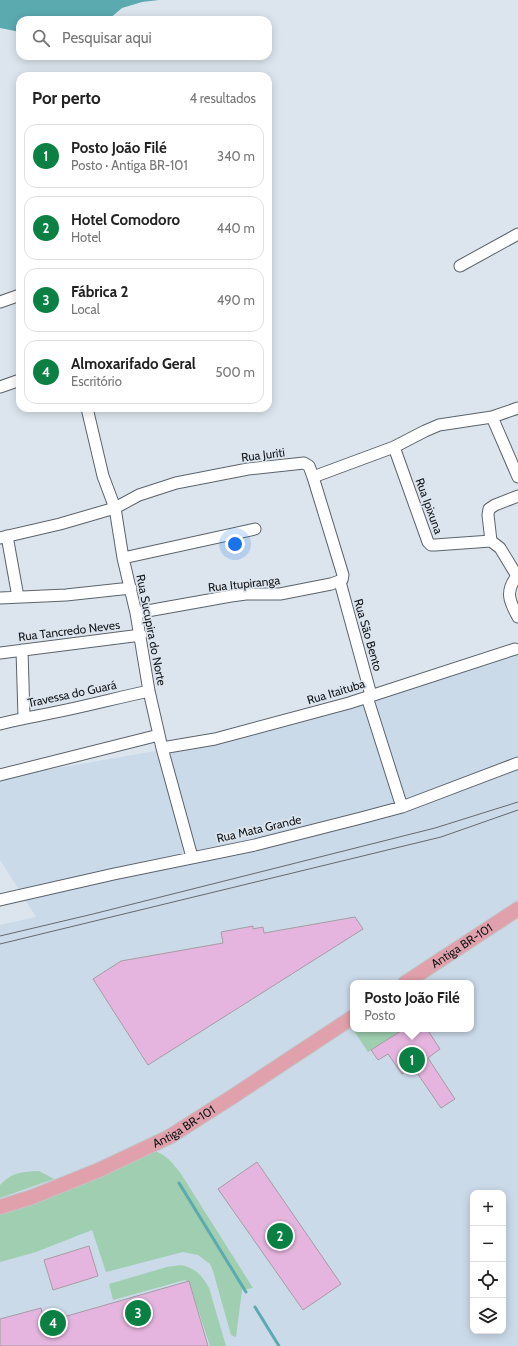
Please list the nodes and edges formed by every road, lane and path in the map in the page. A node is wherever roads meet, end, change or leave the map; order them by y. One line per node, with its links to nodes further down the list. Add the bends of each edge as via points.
1 (518, 234): 2 (street)
2 (460, 266)
3 (16, 296): 4 (street)
4 (0, 302)
5 (16, 381): 6 (street)
6 (0, 387)
7 (518, 408): 9 (street)
8 (88, 412): 14 (street, Rua Sucupira do Norte, via 103,476)
9 (492, 417): 10 (street, via 440,425); 12 (street)
10 (394, 447): 11 (street); 17 (street, Rua Ipixuna, via 431,545)
11 (313, 477): 14 (street, Rua Juriti, via 309,466 304,464 248,469 160,488 139,495); 20 (street, Rua São Bento, via 343,575 343,578)
12 (518, 477)
13 (518, 496): 17 (street, via 488,511)
14 (115, 508): 16 (street, Rua Juriti); 18 (street, Rua Sucupira do Norte)
15 (255, 529): 18 (street)
16 (3, 537): 22 (street)
17 (491, 541): 19 (street, via 500,548)
18 (123, 558): 21 (street, Rua Sucupira do Norte)
19 (518, 575): 25 (street, via 511,584 509,596)
20 (335, 583): 24 (street, Rua Itupiranga, via 280,594 246,594); 31 (street, Rua São Bento)
21 (131, 588): 22 (street); 24 (street, Rua Sucupira do Norte)
22 (18, 597): 23 (street)
23 (0, 598)
24 (136, 613): 26 (street, Rua Sucupira do Norte)
25 (518, 617)
26 (141, 635): 28 (street, Rua Tancredo Neves); 30 (street, Rua Sucupira do Norte)
27 (515, 649): 31 (street, Rua Itaituba)
28 (22, 650): 29 (street, Rua Tancredo Neves); 32 (street)
29 (0, 652)
30 (149, 691): 32 (street, Travessa do Guará); 34 (street, Rua Sucupira do Norte)
31 (369, 696): 35 (street, Rua Itaituba, via 215,739); 38 (street, Rua São Bento)
32 (24, 717): 33 (street, Travessa do Guará)
33 (0, 724)
34 (159, 734): 35 (street, Rua Sucupira do Norte); 37 (street)
35 (162, 748): 39 (street, Rua Sucupira do Norte)
36 (518, 764): 38 (street, Rua Mata Grande)
37 (0, 775)
38 (402, 807): 39 (street, Rua Mata Grande, via 255,845)
39 (192, 857): 40 (street, Rua Mata Grande)
40 (0, 900)
41 (518, 909): 42 (main road, Antiga BR-101)
42 (410, 980)
43 (350, 1019): 44 (main road, Antiga BR-101, via 169,1137 93,1172)
44 (0, 1207)

